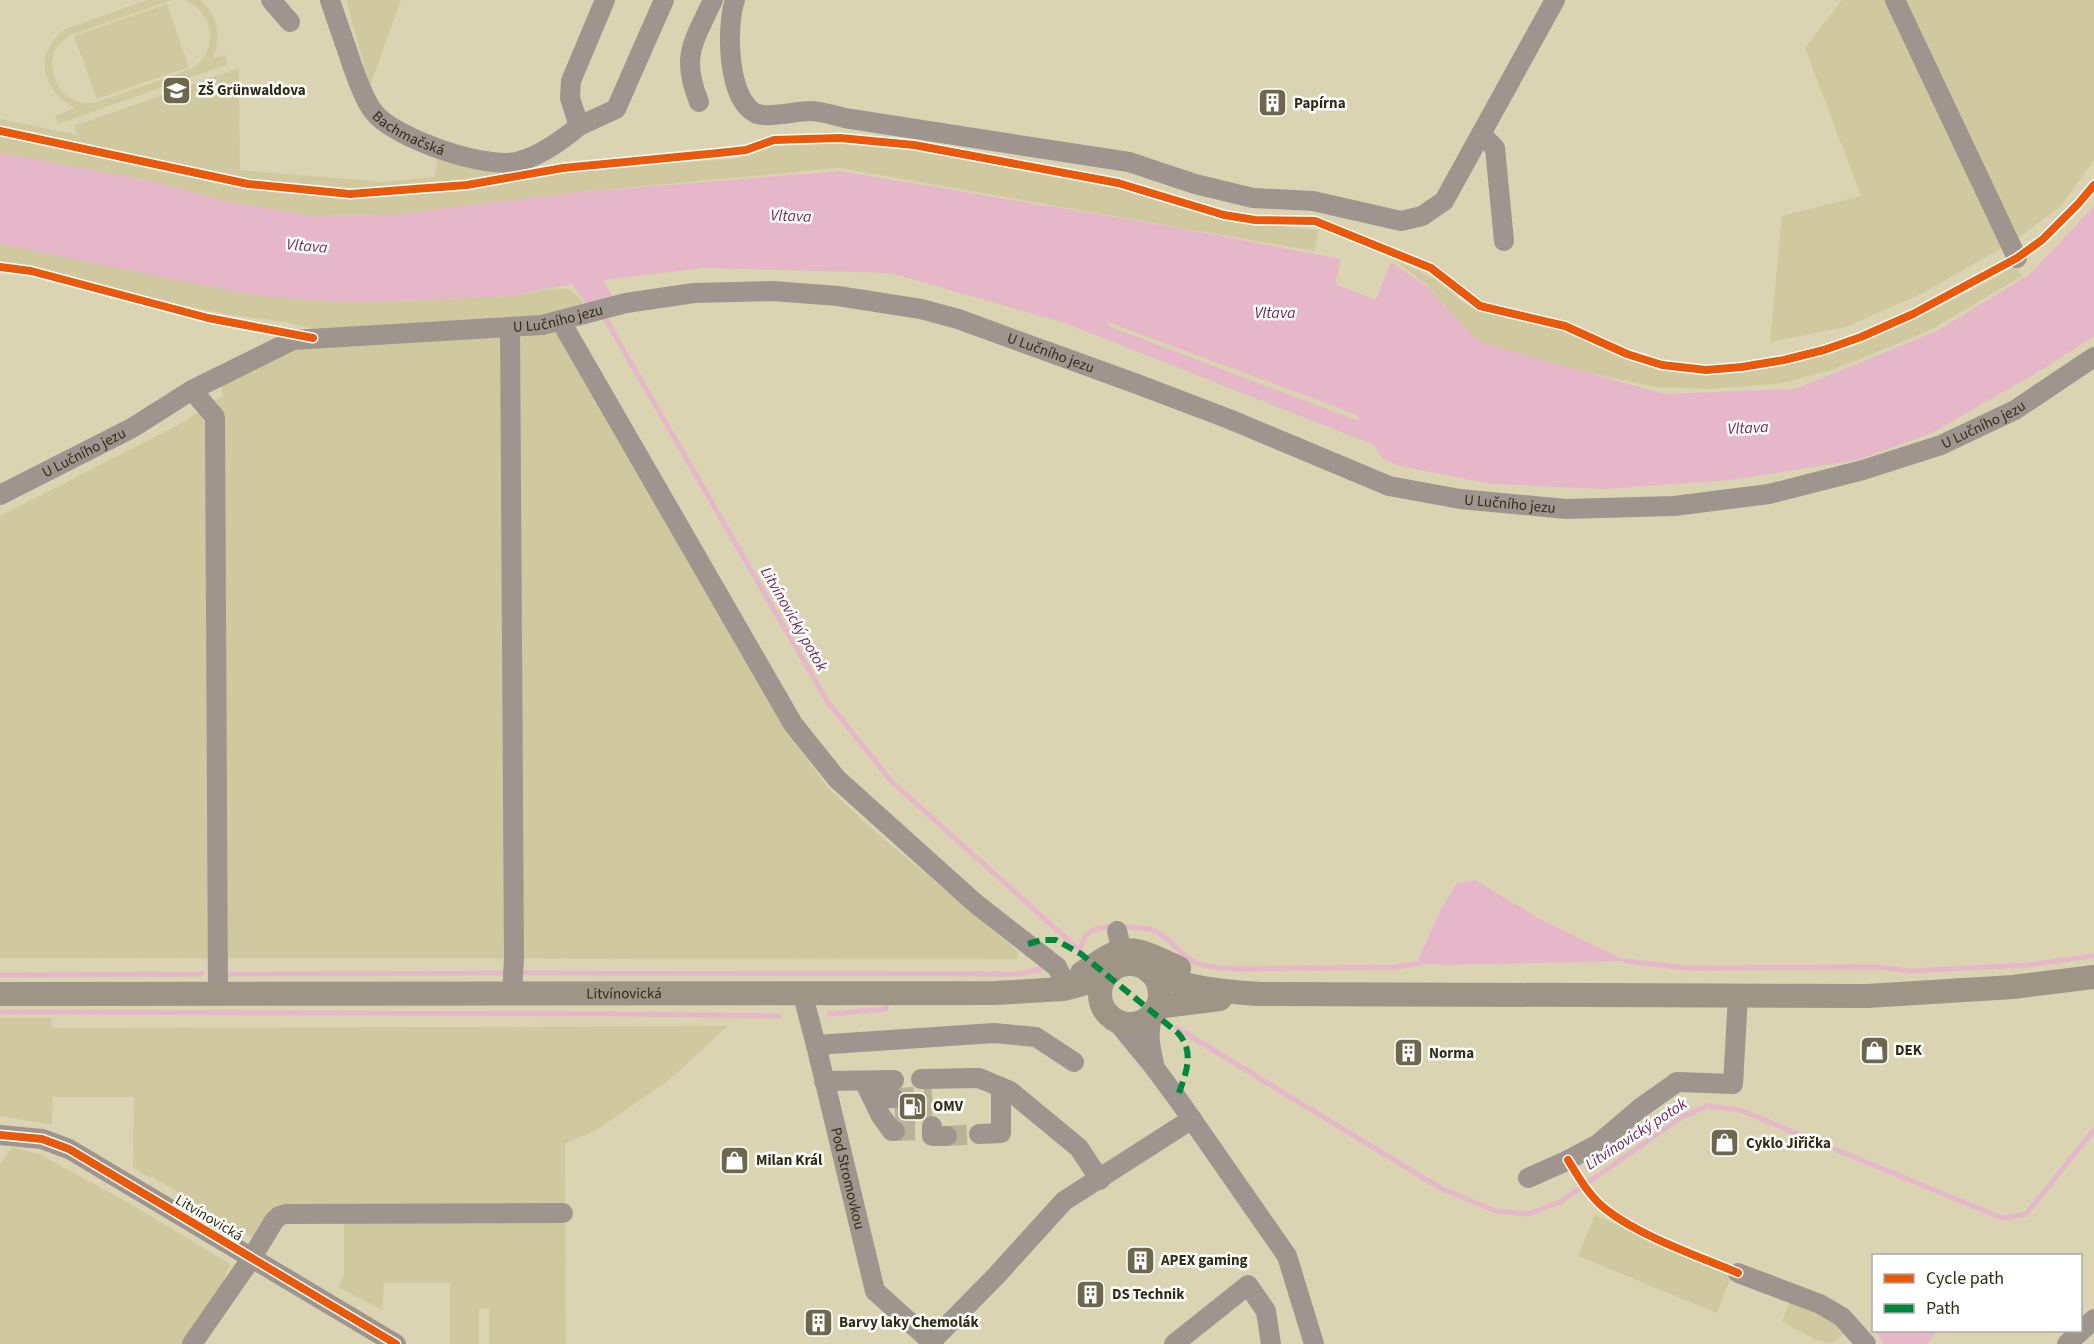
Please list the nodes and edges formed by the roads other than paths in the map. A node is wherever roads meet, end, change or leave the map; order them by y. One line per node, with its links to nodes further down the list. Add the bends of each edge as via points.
1 (271, 0): 9 (street)
2 (330, 0): 11 (street, Bachmačská, via 368,103 394,129 489,163 519,162 561,141)
3 (605, 0): 11 (street, via 571,81 570,98)
4 (664, 0): 11 (street, Bachmačská, via 616,109)
5 (713, 0): 10 (street, via 690,52 691,82)
6 (735, 0): 12 (street, via 730,49 734,76 746,106 765,115 813,111 1130,162 1253,198 1313,201 1401,221 1422,216 1444,201)
7 (1555, 0): 12 (street)
8 (1895, 0): 14 (street)
9 (290, 22)
10 (699, 102)
11 (579, 126)
12 (1481, 134): 13 (street, via 1495,148)
13 (1504, 241)
14 (2017, 258)
15 (568, 317): 16 (street, U Lučního jezu, via 542,325); 17 (street, U Lučního jezu, via 694,293 773,291 921,309 1137,384 1389,486 1460,499 1566,508 1674,506 1757,496 1863,470 1941,445 2015,410); 23 (street, via 793,724 837,779 975,903 1057,967)
16 (510, 327): 18 (street, U Lučního jezu, via 292,340); 29 (street)
17 (2094, 357)
18 (192, 390): 19 (street, U Lučního jezu, via 132,428); 27 (street, via 215,417)
19 (0, 495)
20 (1149, 971): 21 (main road, via 1125,964); 28 (main road, via 1198,988); 31 (main road, via 1160,992)
21 (1110, 972): 25 (main road, Litvínovická, via 1077,987); 32 (main road, via 1100,995)
22 (2094, 977): 30 (main road, via 2013,987 1867,996)
23 (1063, 980): 25 (main road); 28 (main road, via 1083,973 1108,956 1120,941 1194,975)
24 (802, 992): 25 (main road, Litvínovická); 29 (main road, Litvínovická); 33 (street, Pod Stromovkou)
25 (995, 993): 32 (main road, Litvínovická, via 1077,1003)
26 (0, 994): 27 (main road, Litvínovická)
27 (218, 994): 29 (main road, Litvínovická)
28 (1260, 994): 30 (main road); 31 (main road)
29 (512, 995)
30 (1738, 996): 43 (street, via 1732,1084 1677,1082 1598,1143)
31 (1155, 1011): 32 (main road, via 1133,1024); 35 (street, via 1148,1036)
32 (1111, 1016): 35 (street)
33 (816, 1045): 34 (street, via 994,1033 1036,1037); 36 (street, Pod Stromovkou)
34 (1074, 1062)
35 (1154, 1067): 40 (street)
36 (824, 1081): 37 (street); 51 (street, Pod Stromovkou, via 875,1291)
37 (864, 1081): 37 (street, via 888,1107)
38 (928, 1083): 39 (street, via 979,1078)
39 (1001, 1087): 41 (street, via 1001,1133); 44 (street, via 1079,1148)
40 (1192, 1119): 44 (street, Pod Stromovkou); 56 (street, via 1287,1256)
41 (979, 1134)
42 (0, 1135): 46 (street, Litvínovická, via 42,1139 69,1149)
43 (1528, 1178)
44 (1100, 1180): 51 (street, Pod Stromovkou, via 1064,1202)
45 (562, 1213): 46 (street, via 286,1214 274,1221)
46 (251, 1259): 52 (street); 53 (street, Litvínovická)
47 (1738, 1273): 57 (street, via 1820,1304 1842,1317)
48 (2094, 1319): 49 (street)
49 (2082, 1330)
50 (2080, 1332): 58 (street)
51 (932, 1343)
52 (192, 1344)
53 (396, 1344)
54 (1174, 1344): 55 (street, via 1248,1285 1266,1311)
55 (1271, 1344)
56 (1314, 1344)
57 (1866, 1344)
58 (2067, 1344)

